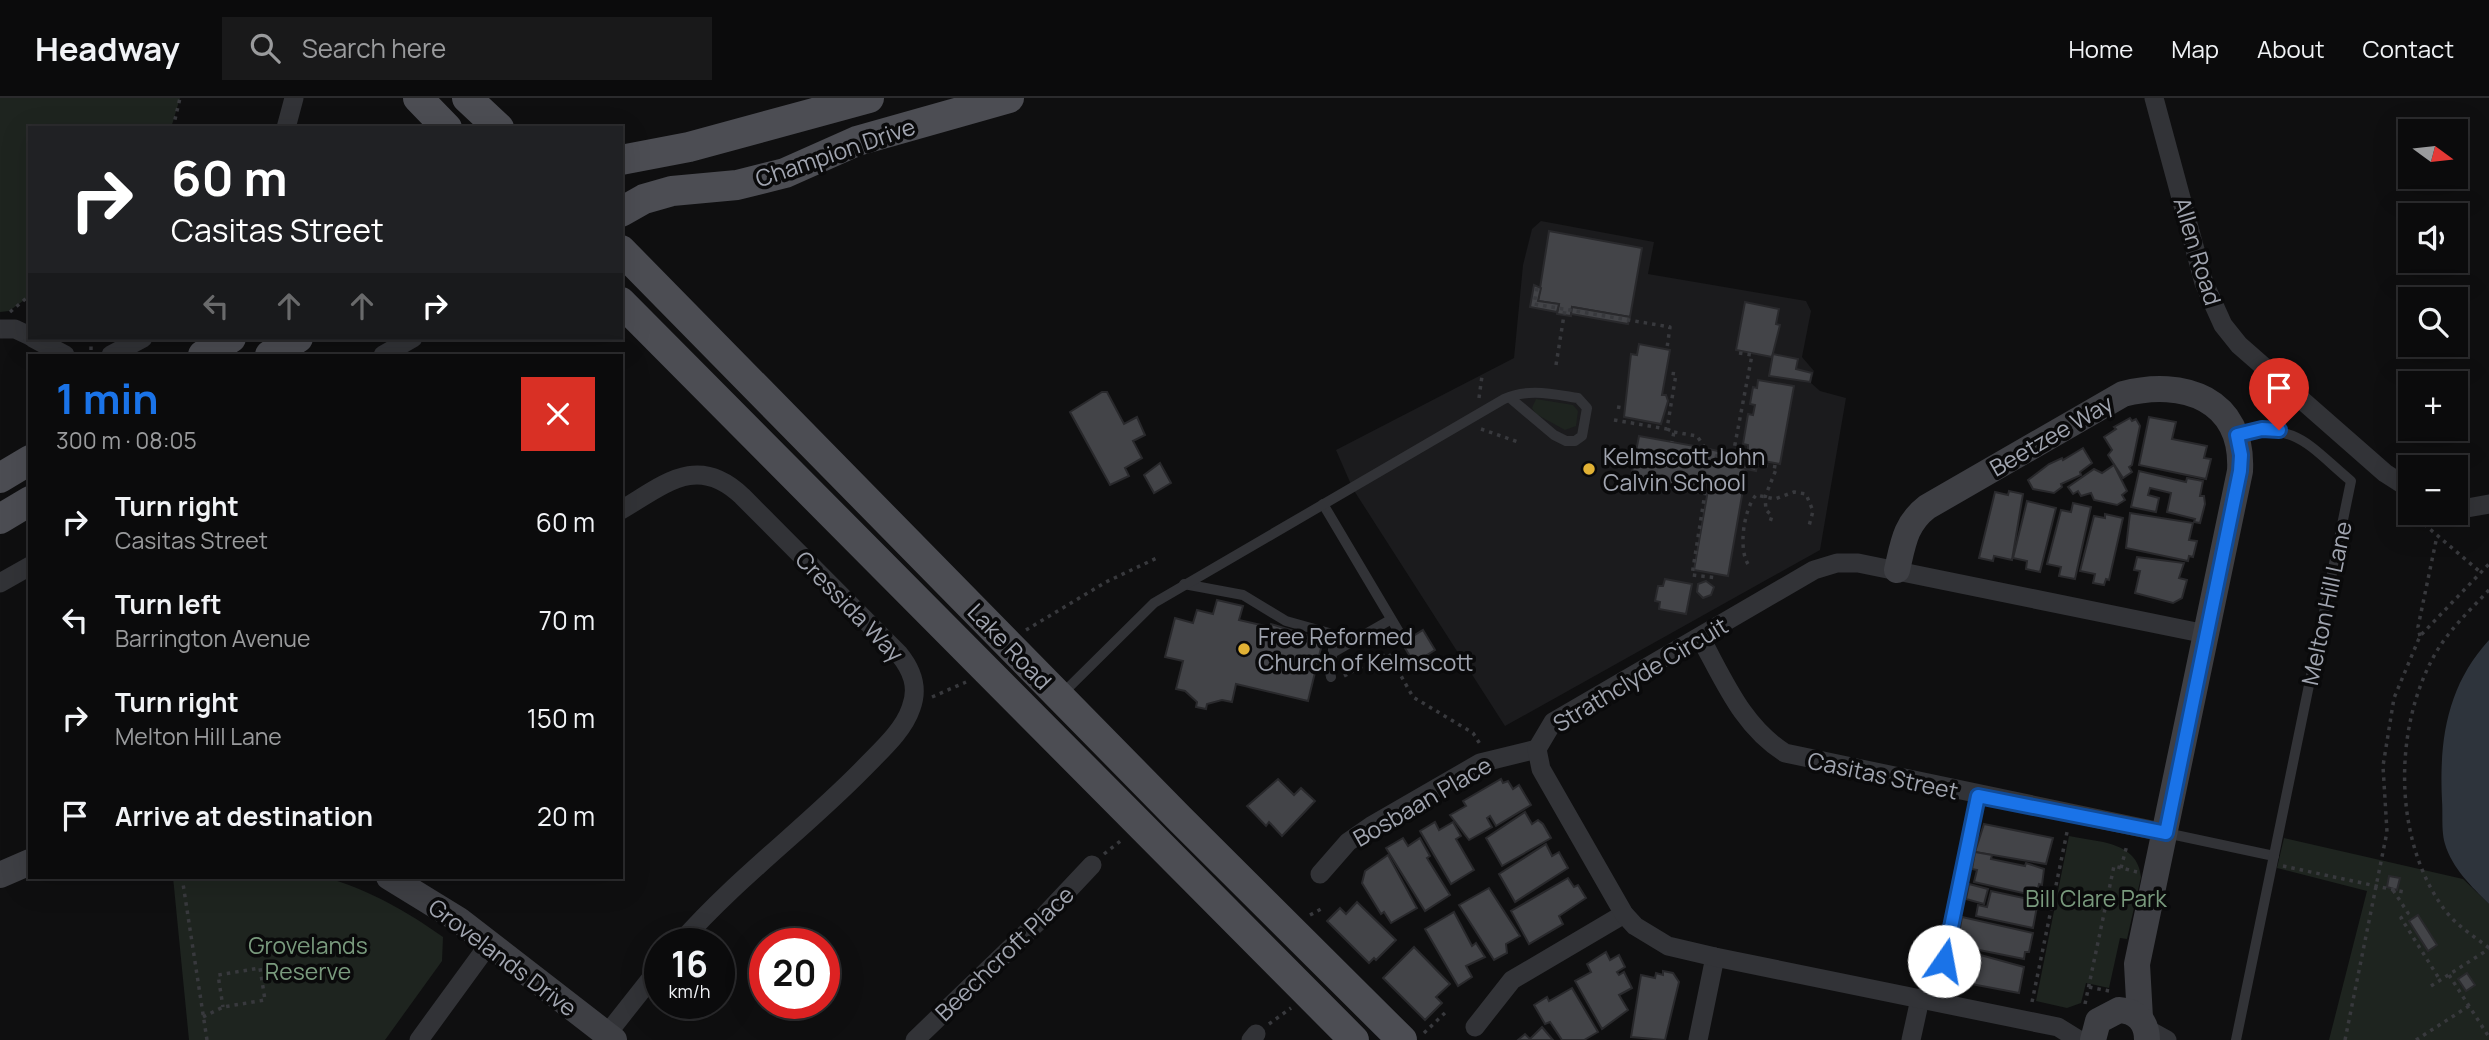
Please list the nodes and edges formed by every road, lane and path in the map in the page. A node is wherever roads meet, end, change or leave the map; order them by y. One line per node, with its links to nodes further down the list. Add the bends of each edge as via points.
1 (180, 98): 8 (path)
2 (294, 98): 9 (street)
3 (418, 98): 10 (main road)
4 (467, 98): 11 (main road)
5 (869, 98): 12 (main road, Champion Drive, via 689,147)
6 (1009, 98): 13 (main road, Champion Drive, via 857,141 785,173 737,185 672,191)
7 (2154, 98): 51 (street, Allen Road, via 2204,283 2223,325 2249,354)
8 (173, 126)
9 (287, 126)
10 (445, 126)
11 (497, 126)
12 (623, 160)
13 (623, 211)
14 (623, 252): 83 (main road, Lake Road)
15 (1537, 288): 18 (path, via 1534,304)
16 (28, 297): 19 (path)
17 (623, 304): 85 (main road, Lake Road)
18 (1565, 309): 26 (path, via 1670,327); 33 (path)
19 (3, 323): 20 (street)
20 (28, 336)
21 (37, 340): 29 (street)
22 (139, 340): 30 (street)
23 (295, 340): 31 (main road)
24 (409, 340): 32 (street)
25 (91, 342): 27 (path)
26 (1667, 348)
27 (91, 350)
28 (1739, 352): 47 (path, via 1752,355)
29 (63, 354)
30 (113, 354)
31 (272, 354)
32 (385, 354)
33 (1556, 365)
34 (1669, 373): 42 (path, via 1676,374)
35 (1482, 376): 37 (path)
36 (1509, 397): 36 (lane, via 1539,392 1581,400 1587,415 1582,436 1575,441 1561,439); 54 (lane)
37 (1478, 406)
38 (1617, 407): 39 (path)
39 (1623, 408)
40 (1614, 421): 42 (path)
41 (1472, 427): 46 (path)
42 (1667, 429): 43 (path)
43 (1674, 432): 45 (path); 47 (path, via 1697,436 1709,454)
44 (2237, 435): 67 (street, Beetzee Way, via 2228,418 2199,395 2164,387 2123,394 1920,512 1906,529); 75 (street, via 2240,471); 93 (lane, Melton Hill Lane, via 2262,429 2295,435 2351,481)
45 (1672, 442)
46 (1521, 443)
47 (1732, 460): 52 (path, via 1777,467)
48 (28, 461): 50 (main road)
49 (1605, 474): 69 (path, via 1705,493 1692,575)
50 (0, 478)
51 (2398, 481)
52 (1766, 496): 59 (path); 61 (path, via 1806,494 1813,511); 64 (path, via 1756,495 1749,509)
53 (28, 502): 58 (main road)
54 (1323, 504): 71 (lane); 73 (lane)
55 (2489, 504): 56 (street)
56 (2468, 508)
57 (623, 509): 107 (street, Cressida Way, via 679,477 694,474 721,479 899,654 914,678 911,709 882,749)
58 (0, 519)
59 (1770, 522)
60 (2425, 525): 62 (path)
61 (1809, 526)
62 (2437, 536): 68 (path); 76 (path)
63 (1159, 557): 74 (path, via 1106,582)
64 (1748, 564)
65 (2489, 564): 68 (path)
66 (28, 567): 70 (street)
67 (1897, 570): 75 (street, Strathclyde Circuit); 78 (street, Strathclyde Circuit, via 1837,563 1814,570)
68 (2479, 571): 76 (path)
69 (1718, 578)
70 (0, 583)
71 (1184, 584): 79 (lane, via 1243,595 1286,621 1329,633); 83 (lane, via 1141,614)
72 (2489, 590): 109 (path, via 2448,635 2427,673 2412,719 2406,784 2413,843 2427,878 2454,921)
73 (1390, 620): 77 (lane); 79 (lane)
74 (1024, 631)
75 (2206, 634): 91 (street)
76 (2420, 636): 101 (path, via 2394,698 2383,766 2388,832)
77 (1402, 637)
78 (1700, 637): 86 (street, Strathclyde Circuit, via 1553,722); 88 (street, Casitas Street, via 1746,719 1785,753)
79 (1334, 652): 82 (lane)
80 (1342, 672): 87 (path, via 1345,677 1388,653 1413,697 1473,733)
81 (973, 677): 84 (path)
82 (1331, 677)
83 (1060, 696): 85 (main road); 131 (main road, Lake Road)
84 (927, 699)
85 (1034, 720): 135 (main road, Lake Road)
86 (1537, 749): 97 (street, Bosbaan Place, via 1480,763 1371,825 1348,842); 105 (street, Strathclyde Circuit, via 1541,769)
87 (1484, 752)
88 (1978, 796): 91 (street, Casitas Street); 117 (lane)
89 (2067, 831): 119 (path)
90 (1129, 833): 95 (path)
91 (2166, 833): 93 (lane); 111 (street)
92 (2127, 845): 115 (path, via 2121,868 2114,866)
93 (2274, 856): 139 (lane, Melton Hill Lane)
94 (28, 863): 98 (street)
95 (1092, 864): 134 (street, Beechcroft Place)
96 (2282, 866): 101 (path)
97 (1320, 874)
98 (0, 875)
99 (182, 879): 124 (path)
100 (392, 879): 108 (street, Grovelands Drive)
101 (2376, 886): 102 (path); 140 (path)
102 (2393, 889): 103 (path); 113 (path, via 2408,913 2401,918)
103 (2404, 892)
104 (1323, 908): 106 (path)
105 (1624, 914): 110 (street, Strathclyde Circuit, via 1668,946); 125 (street, via 1512,980)
106 (1301, 919)
107 (694, 928)
108 (489, 944): 128 (street, Grovelands Drive); 133 (street)
109 (2489, 948): 112 (path)
110 (1715, 957): 117 (street, Strathclyde Circuit); 136 (street)
111 (2137, 964): 123 (street); 127 (street)
112 (2449, 975): 113 (path); 120 (path)
113 (2440, 980): 114 (path)
114 (2431, 986)
115 (2089, 987): 123 (path); 123 (path)
116 (644, 989): 128 (street)
117 (1927, 1001): 126 (street, Strathclyde Circuit); 137 (street)
118 (1297, 1003): 129 (path)
119 (2032, 1004)
120 (2469, 1006): 130 (path); 141 (path)
121 (223, 1007): 121 (path, via 265,1000 260,968 218,975); 124 (path)
122 (1448, 1010): 131 (path)
123 (2100, 1014): 126 (street, Strathclyde Circuit); 127 (street, via 2127,1010)
124 (203, 1017): 132 (path)
125 (1475, 1027)
126 (2058, 1027): 138 (street, Strathclyde Circuit)
127 (2150, 1032)
128 (610, 1037)
129 (1254, 1037)
130 (2489, 1037)
131 (1411, 1039)
132 (207, 1040)
133 (419, 1040)
134 (915, 1040)
135 (1354, 1040)
136 (1698, 1040)
137 (1912, 1040)
138 (2080, 1040)
139 (2236, 1040)
140 (2345, 1040)
141 (2416, 1040)

